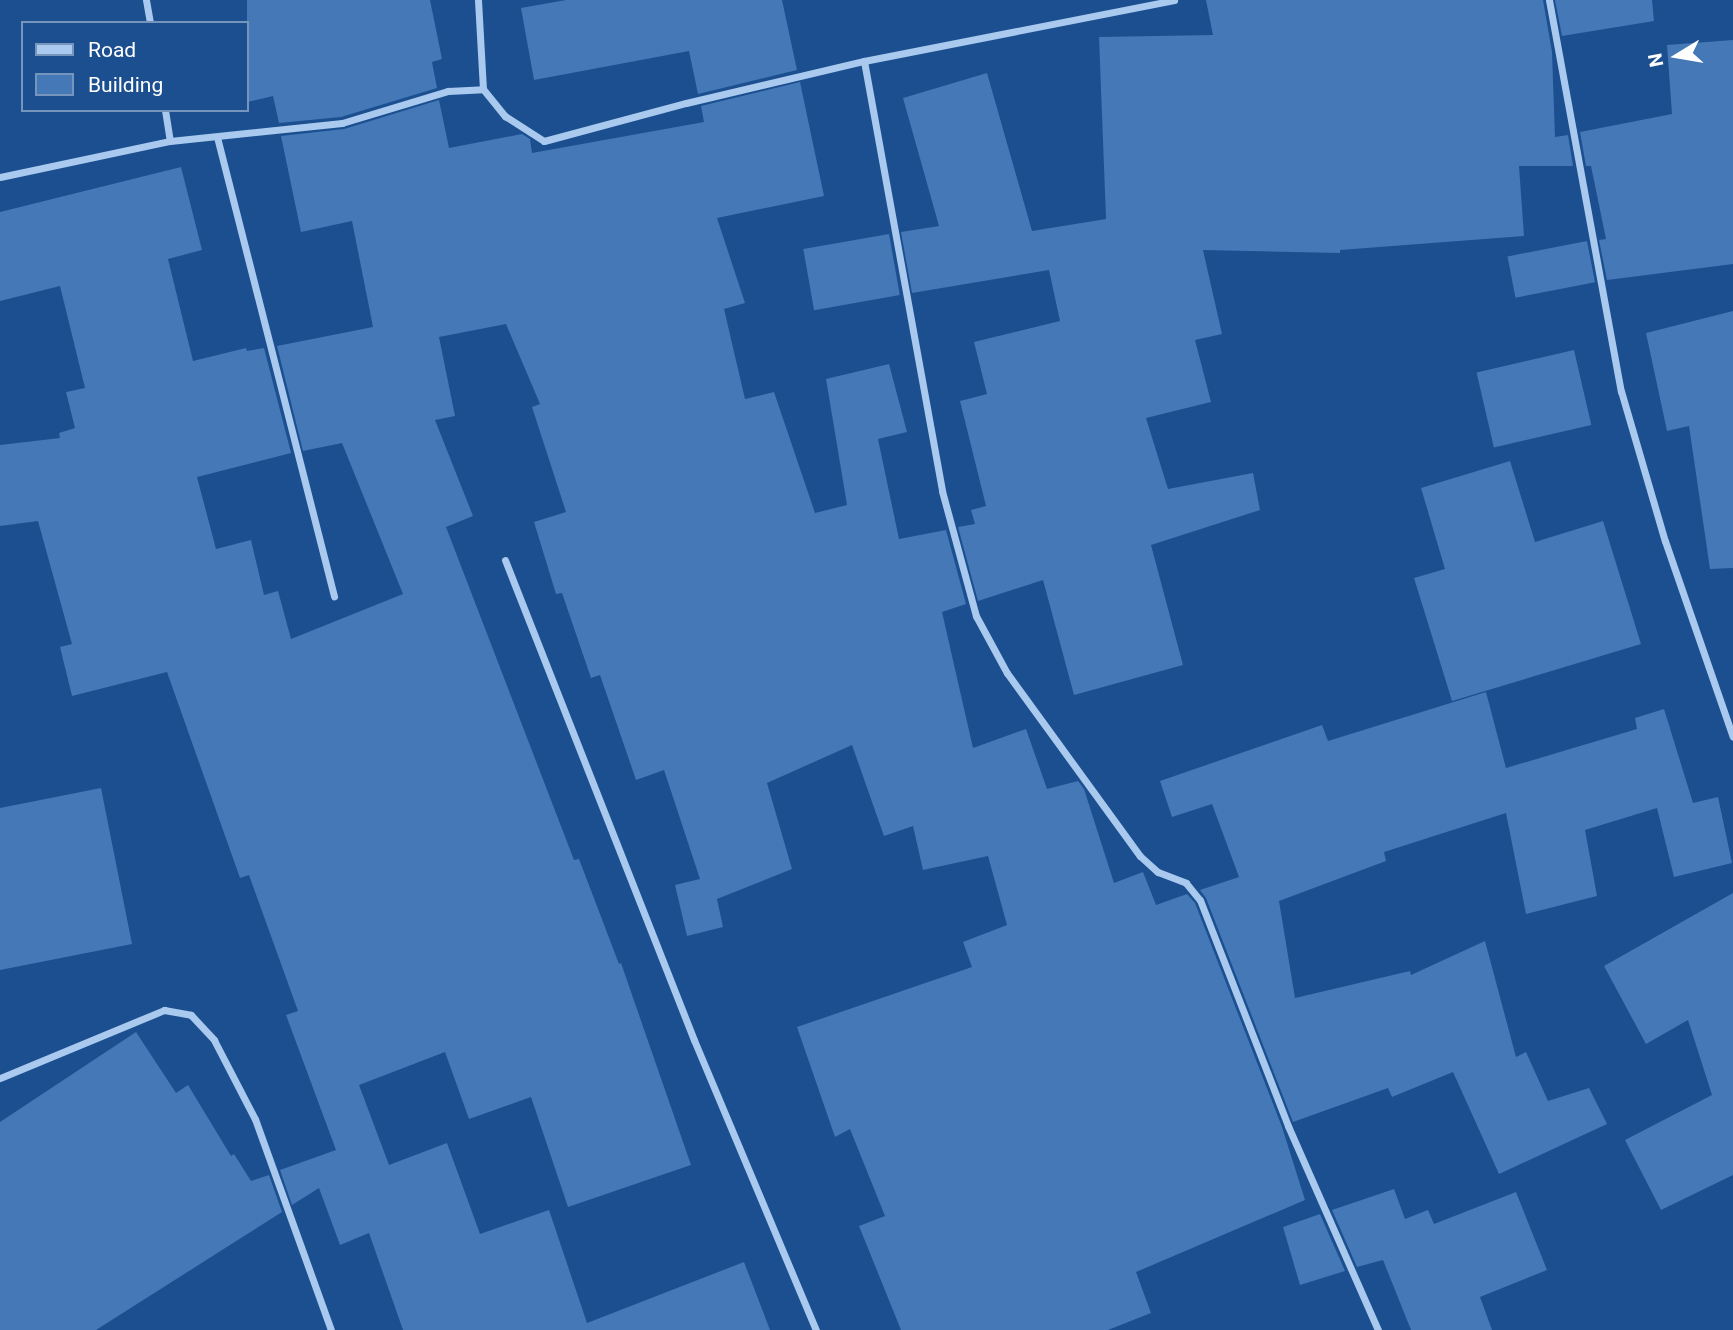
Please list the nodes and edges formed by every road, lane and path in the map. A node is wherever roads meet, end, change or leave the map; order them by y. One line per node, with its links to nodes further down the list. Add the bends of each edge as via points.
1 (146, 0): 5 (street)
2 (478, 0): 7 (street)
3 (1174, 0): 6 (street)
4 (1549, 0): 14 (street, via 1621,391 1665,541)
5 (150, 21)
6 (864, 61): 7 (street, via 544,141 505,116); 18 (street, via 942,491 976,615 1007,673 1140,856 1158,873 1186,883 1200,900 1288,1126)
7 (483, 89): 9 (street, via 448,90 342,122)
8 (165, 112): 10 (street)
9 (217, 137): 10 (street); 13 (street)
10 (170, 141): 11 (street)
11 (0, 177)
12 (505, 560): 17 (street, via 694,1040)
13 (334, 596)
14 (1733, 737)
15 (0, 1078): 16 (street, via 164,1010 191,1015 214,1040 255,1119)
16 (331, 1330)
17 (816, 1330)
18 (1378, 1330)

